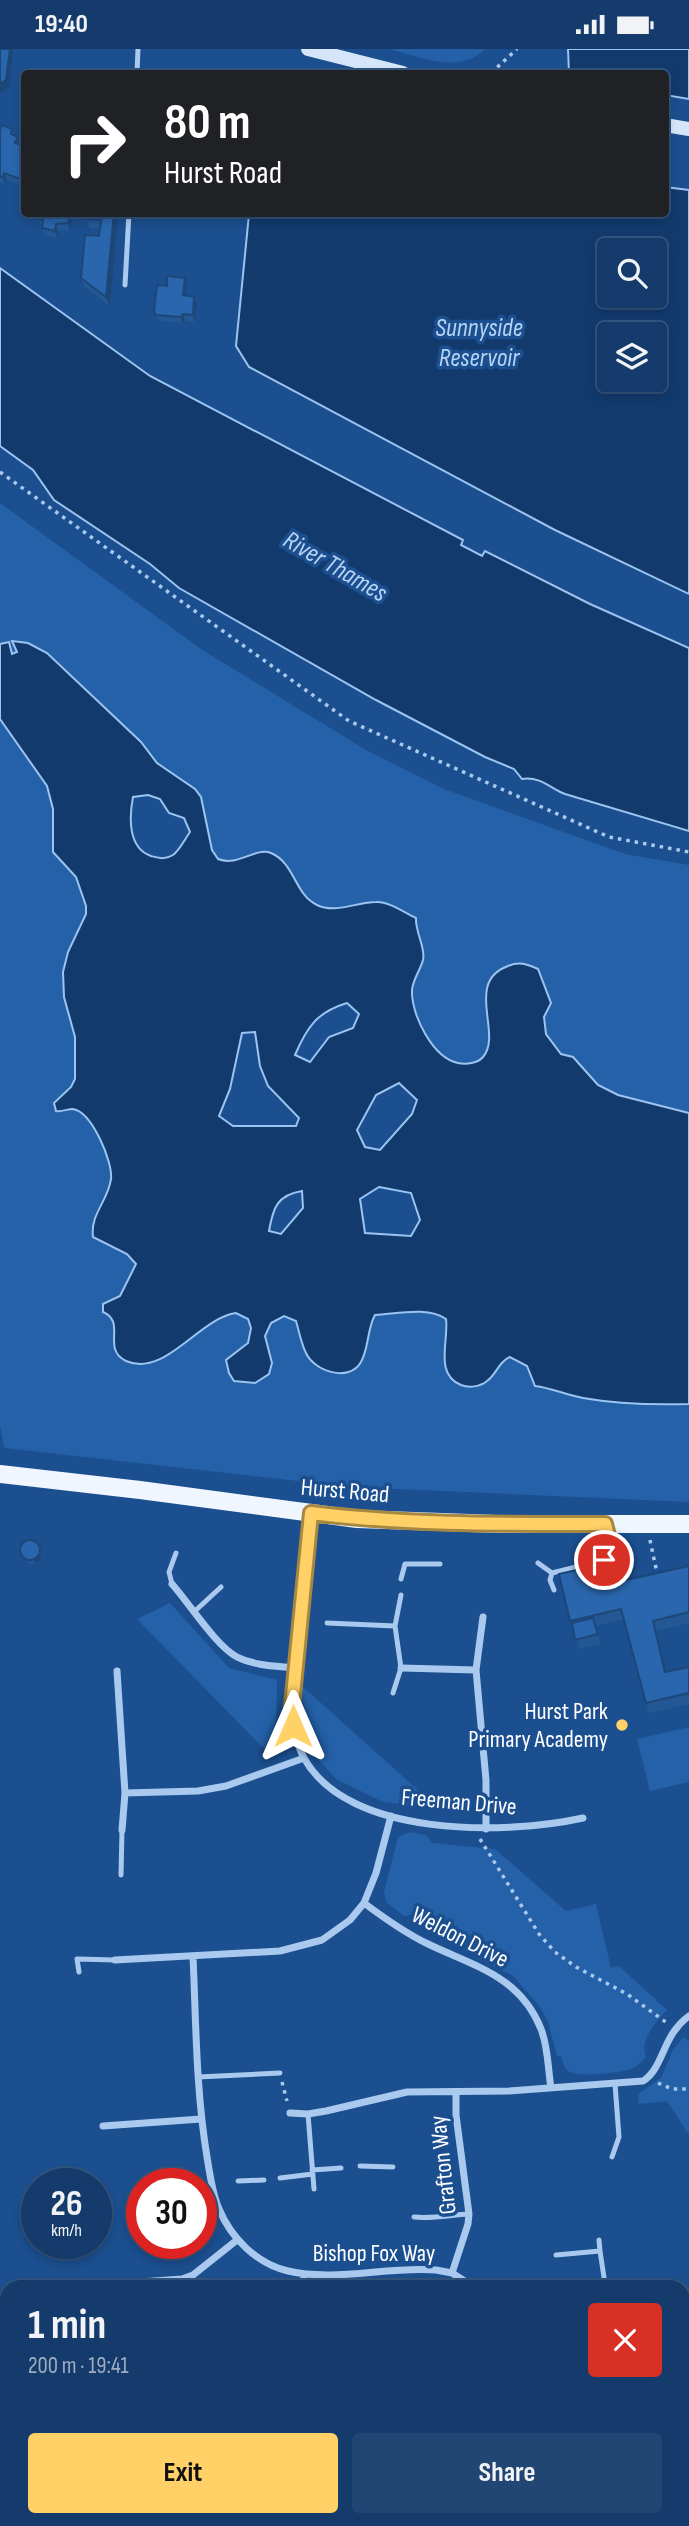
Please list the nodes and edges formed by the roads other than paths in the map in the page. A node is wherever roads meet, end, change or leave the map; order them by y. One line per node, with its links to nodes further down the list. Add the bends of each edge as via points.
1 (138, 49): 3 (lane)
2 (308, 49): 4 (street)
3 (137, 70)
4 (391, 70)
5 (669, 126): 6 (street)
6 (689, 129)
7 (129, 217): 8 (lane)
8 (125, 285)
9 (0, 1474): 10 (main road, Hurst Road)
10 (311, 1513): 11 (main road, Hurst Road, via 357,1519); 26 (street, Freeman Drive)
11 (605, 1524): 12 (main road, Hurst Road); 16 (lane, via 610,1538 604,1560)
12 (689, 1524)
13 (176, 1553): 18 (lane, via 169,1572)
14 (538, 1563): 16 (lane)
15 (440, 1564): 17 (lane, via 405,1564)
16 (552, 1573): 20 (lane)
17 (401, 1579)
18 (172, 1584): 22 (street)
19 (221, 1587): 22 (lane)
20 (554, 1590)
21 (401, 1595): 25 (lane)
22 (195, 1611): 26 (street, via 235,1656 256,1664)
23 (483, 1617): 28 (street)
24 (327, 1623): 25 (lane)
25 (395, 1626): 27 (lane)
26 (295, 1668): 31 (street, Freeman Drive, via 293,1726)
27 (401, 1668): 28 (street); 30 (lane)
28 (475, 1670): 35 (street)
29 (117, 1671): 32 (street)
30 (393, 1693)
31 (304, 1758): 32 (street, via 226,1786); 33 (street, Freeman Drive, via 333,1791)
32 (125, 1793): 36 (street)
33 (391, 1816): 35 (street, Freeman Drive); 38 (street)
34 (583, 1818): 35 (street, Freeman Drive)
35 (486, 1829)
36 (122, 1830): 37 (lane)
37 (121, 1875)
38 (364, 1903): 39 (street, via 339,1929 303,1947); 46 (street, Weldon Drive, via 425,1943 493,1973 516,1989 542,2031)
39 (193, 1956): 40 (street); 44 (street, Bishop Fox Way)
40 (115, 1960): 41 (lane, via 78,1959)
41 (79, 1972)
42 (689, 2016): 45 (street, via 667,2040 650,2077)
43 (280, 2073): 44 (lane)
44 (198, 2077): 50 (street, Bishop Fox Way)
45 (615, 2084): 46 (street); 52 (lane, via 619,2137)
46 (551, 2088): 47 (street, Grafton Way)
47 (456, 2092): 49 (street, Grafton Way, via 407,2092); 61 (street, Grafton Way)
48 (290, 2113): 49 (street, Grafton Way)
49 (308, 2114): 56 (lane)
50 (201, 2119): 51 (street); 63 (street, Bishop Fox Way, via 218,2208)
51 (103, 2126)
52 (612, 2157)
53 (360, 2167): 54 (lane)
54 (393, 2167)
55 (341, 2168): 56 (lane)
56 (313, 2172): 57 (lane); 60 (lane)
57 (280, 2178)
58 (264, 2180): 59 (lane)
59 (238, 2181)
60 (314, 2189)
61 (469, 2214): 62 (lane); 67 (street, Grafton Way)
62 (414, 2217)
63 (237, 2239): 68 (street, Bishop Fox Way, via 268,2263); 69 (street, via 194,2275)
64 (599, 2240): 65 (lane)
65 (600, 2251): 66 (lane); 72 (lane)
66 (556, 2255)
67 (452, 2273): 68 (street, Bishop Fox Way, via 422,2269); 71 (street, Bishop Fox Way)
68 (304, 2274): 70 (street)
69 (176, 2280)
70 (304, 2280)
71 (463, 2280)
72 (605, 2280)

